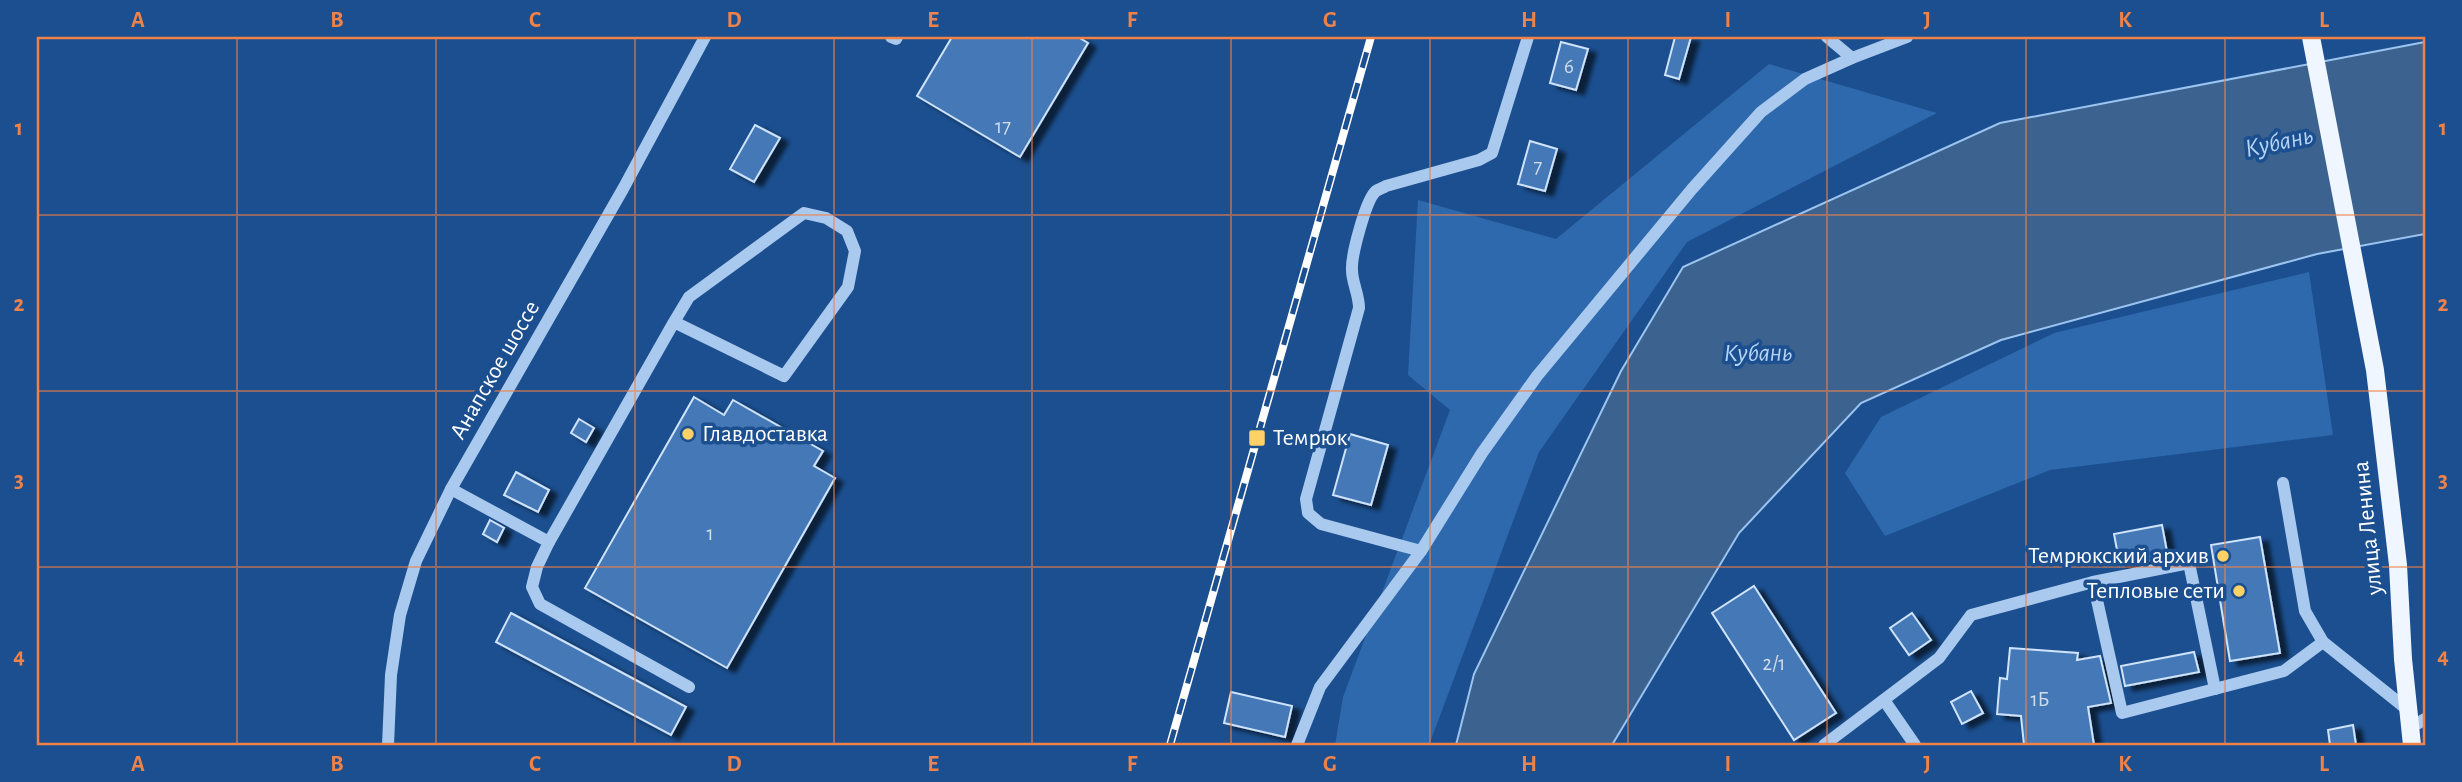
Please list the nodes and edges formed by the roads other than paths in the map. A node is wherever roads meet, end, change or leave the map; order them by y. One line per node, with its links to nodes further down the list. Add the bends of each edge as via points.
1 (705, 37): 11 (street, Анапское шоссе)
2 (891, 37): 3 (street)
3 (897, 37)
4 (1528, 37): 13 (street, via 1492,153 1375,192 1353,258 1359,308 1306,499 1308,513 1321,524)
5 (1827, 37): 8 (street)
6 (1907, 37): 8 (street)
7 (2311, 37): 19 (main road, улица Ленина, via 2375,370)
8 (1852, 58): 13 (street, via 1805,79 1760,112 1692,188 1537,376)
9 (674, 322): 9 (street, via 689,297 804,213 826,218 847,231 855,251 848,287 784,376); 12 (street)
10 (2283, 483): 15 (street, via 2305,611)
11 (451, 489): 12 (street); 20 (street, Анапское шоссе, via 416,561 400,615)
12 (549, 542): 16 (street, via 532,587 540,604)
13 (1421, 551): 21 (street, via 1320,687)
14 (2093, 582): 17 (street, via 2189,563); 17 (street, via 2122,713); 18 (street, via 1971,615 1938,658)
15 (2323, 642): 17 (street, via 2284,671); 19 (street)
16 (689, 687)
17 (2215, 689)
18 (1884, 700): 22 (street); 23 (street)
19 (2414, 726)
20 (388, 745)
21 (1297, 745)
22 (1824, 745)
23 (1915, 745)

